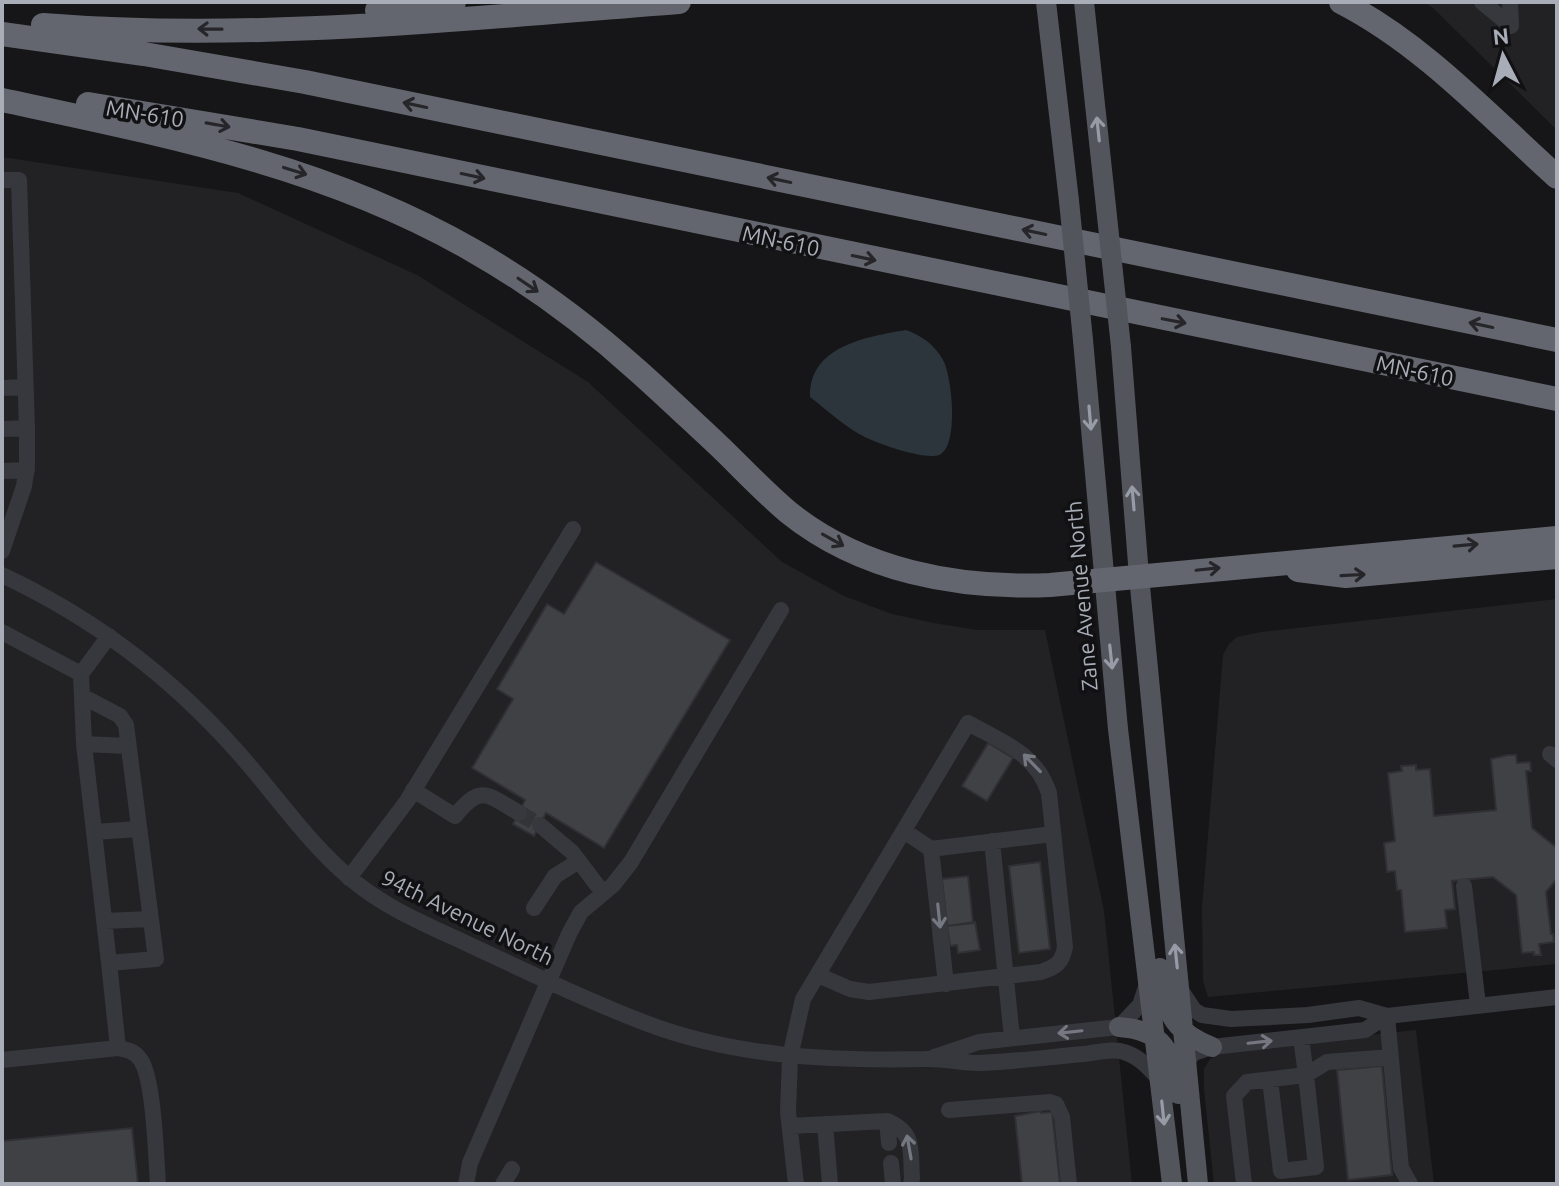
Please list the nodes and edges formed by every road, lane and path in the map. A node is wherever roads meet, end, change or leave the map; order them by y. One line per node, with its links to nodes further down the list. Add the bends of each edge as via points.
1 (454, 2): 9 (highway)
2 (679, 2): 9 (highway)
3 (1046, 2): 30 (main road, Zane Avenue North, one-way to 30, bridge)
4 (1084, 2): 29 (main road, one-way to 4, bridge)
5 (1341, 2): 13 (highway, via 1427,61)
6 (1482, 2): 7 (street, via 1511,26)
7 (1510, 2)
8 (2, 21): 9 (highway, one-way to 8)
9 (266, 30)
10 (2, 34): 15 (highway, one-way to 10, via 305,82)
11 (2, 93): 18 (highway, MN-610, one-way to 18, via 298,139)
12 (2, 100): 30 (highway, one-way to 30, via 274,165 345,188 431,227 504,268 575,318 789,513 859,553 906,571 982,585)
13 (1557, 177)
14 (2, 180): 16 (street, via 19,180)
15 (1557, 340)
16 (25, 387): 17 (street); 19 (street)
17 (2, 388)
18 (1557, 399)
19 (27, 428): 20 (street); 21 (street)
20 (2, 429)
21 (27, 470): 22 (street); 25 (street)
22 (2, 471)
23 (573, 529): 39 (street)
24 (1557, 538): 27 (highway, one-way to 24)
25 (2, 551)
26 (1557, 557): 27 (highway, one-way to 26, via 1346,576)
27 (1276, 563): 29 (highway, one-way to 27)
28 (2, 575): 33 (street, 94th Avenue North)
29 (1139, 576): 30 (highway); 61 (main road, one-way to 29)
30 (1103, 580): 36 (main road, Zane Avenue North, one-way to 36)
31 (781, 610): 51 (street, via 631,862)
32 (2, 632): 34 (street)
33 (109, 636): 34 (street); 49 (street, 94th Avenue North, via 180,691)
34 (81, 674): 35 (street)
35 (82, 696): 37 (street); 38 (street, via 120,716)
36 (1119, 736): 58 (main road, Zane Avenue North); 66 (main road, via 1146,864 1164,993 1169,1014)
37 (84, 744): 38 (street); 44 (street)
38 (127, 746): 42 (street)
39 (413, 790): 40 (street, via 455,816 468,800 482,795); 49 (street)
40 (519, 813)
41 (540, 825): 48 (street)
42 (138, 829): 44 (street); 53 (street)
43 (904, 831): 45 (street, one-way to 43, via 1049,793 1035,765 968,723); 47 (street); 56 (street)
44 (94, 832): 54 (street)
45 (1053, 834): 46 (street); 57 (street, via 1062,959 1041,972)
46 (992, 841): 47 (street); 57 (street)
47 (931, 849): 60 (street, one-way to 60)
48 (579, 861): 51 (street); 52 (street, via 555,876)
49 (349, 878): 59 (street, 94th Avenue North, via 405,915)
50 (1464, 886): 63 (street)
51 (603, 893): 59 (street, via 581,912)
52 (534, 908)
53 (150, 919): 54 (street); 55 (street, via 156,959)
54 (104, 921): 55 (street)
55 (109, 963): 71 (street)
56 (818, 975): 60 (street, via 869,992); 72 (street, via 803,999)
57 (1006, 976): 60 (street); 68 (street)
58 (1148, 980): 65 (street, via 1140,1005); 67 (main road, Zane Avenue North)
59 (549, 982): 72 (street, 94th Avenue North, via 688,1037); 87 (street, via 470,1163)
60 (946, 984)
61 (1180, 989): 64 (street, via 1194,1010 1211,1017 1359,1008); 66 (main road)
62 (1557, 997): 63 (street)
63 (1478, 1005): 64 (street)
64 (1387, 1016): 69 (street, via 1365,1030); 73 (street)
65 (1119, 1027): 67 (main road); 68 (street, 94th Avenue North, one-way to 68)
66 (1184, 1033): 70 (main road); 76 (main road)
67 (1155, 1036): 78 (main road, Zane Avenue North); 94 (main road, via 1171,1059 1184,1147)
68 (1012, 1038): 74 (street, 94th Avenue North, via 979,1042)
69 (1301, 1038): 70 (street, one-way to 69); 77 (street)
70 (1212, 1047): 76 (street)
71 (118, 1048): 75 (street); 86 (street, via 134,1051 143,1062)
72 (790, 1057): 74 (street, 94th Avenue North); 83 (street)
73 (1390, 1057): 77 (street, via 1327,1062); 96 (street, via 1401,1168)
74 (928, 1059): 78 (street, 94th Avenue North, via 976,1063 1121,1051 1144,1062)
75 (2, 1060)
76 (1187, 1061): 94 (main road)
77 (1306, 1075): 79 (street); 79 (street, via 1316,1167 1281,1171)
78 (1160, 1080): 93 (main road, Zane Avenue North, one-way to 93)
79 (1270, 1080): 95 (street, via 1247,1082 1234,1096)
80 (949, 1110): 92 (street, via 1056,1104)
81 (887, 1121): 82 (street); 84 (street); 91 (street, one-way to 81, via 910,1138)
82 (825, 1124): 83 (street); 89 (street)
83 (790, 1126): 88 (street)
84 (889, 1143)
85 (891, 1163): 90 (street)
86 (158, 1184)
87 (466, 1184)
88 (796, 1184)
89 (830, 1184)
90 (893, 1184)
91 (911, 1184)
92 (1069, 1184)
93 (1172, 1184)
94 (1196, 1184)
95 (1244, 1184)
96 (1410, 1184)

